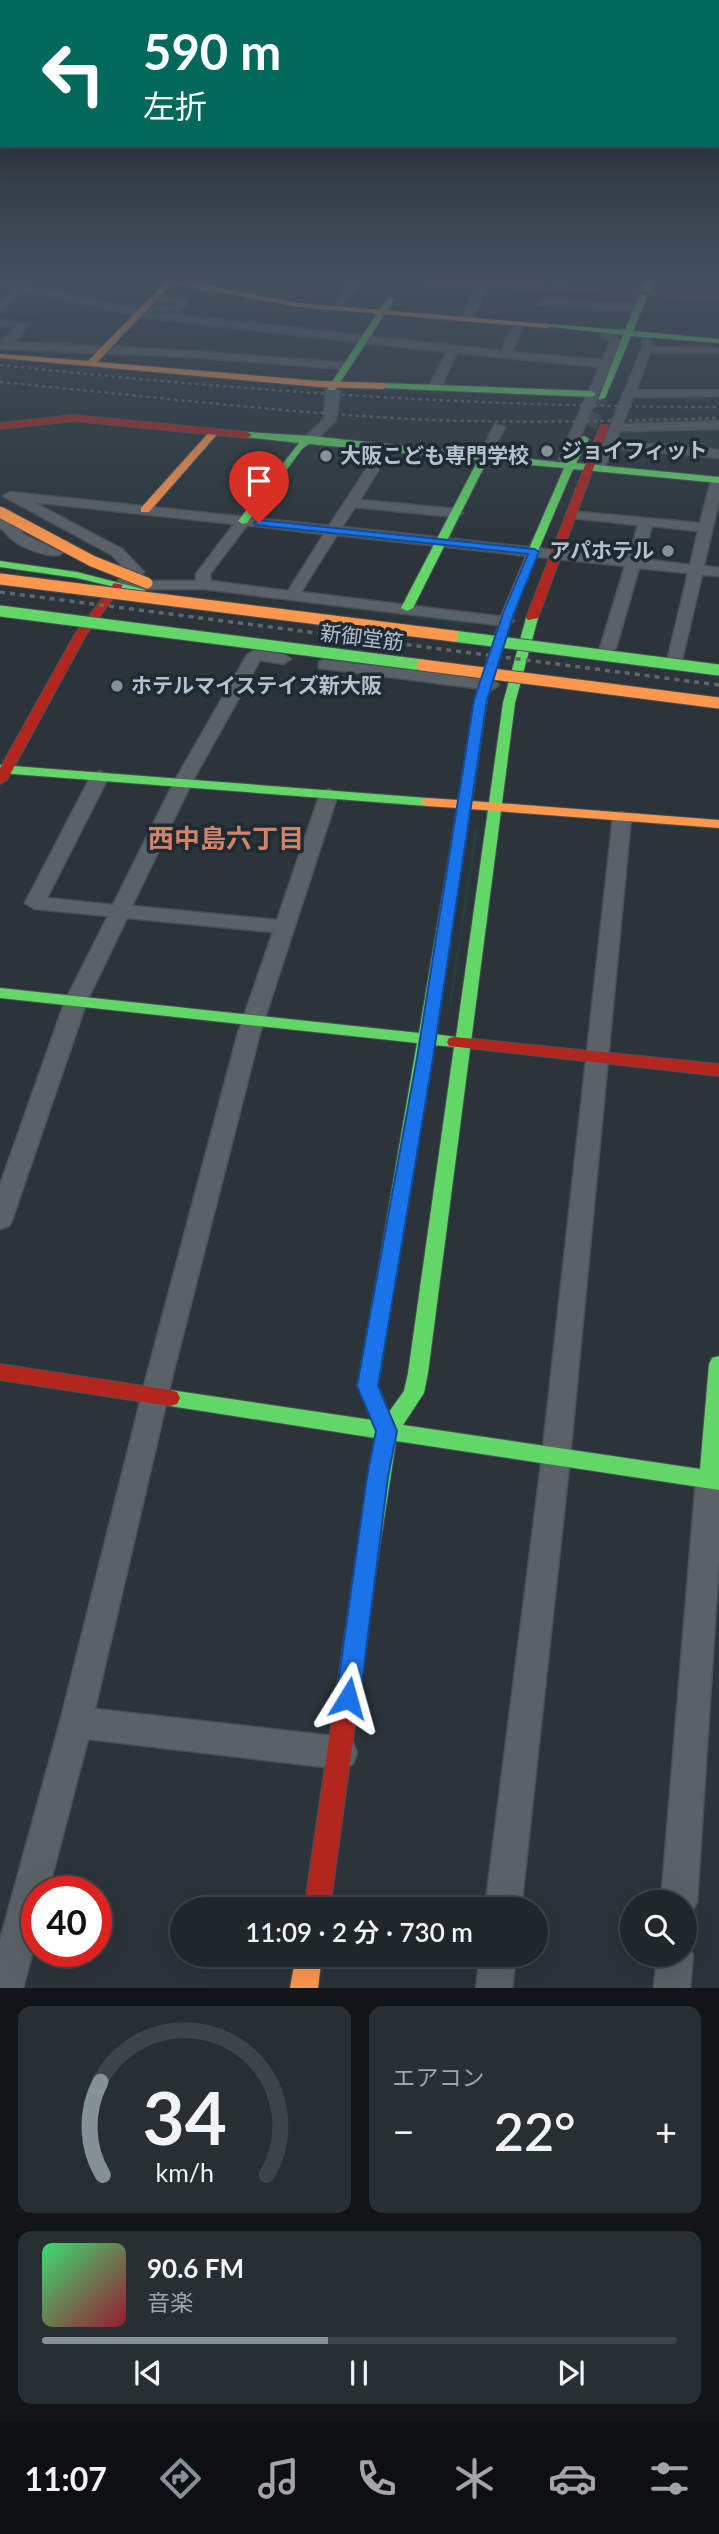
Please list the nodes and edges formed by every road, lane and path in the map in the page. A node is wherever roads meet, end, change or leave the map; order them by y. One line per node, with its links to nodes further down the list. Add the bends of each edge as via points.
1 (179, 373): 6 (main road)
2 (341, 373): 6 (main road)
3 (441, 373): 7 (street)
4 (608, 373): 9 (street)
5 (620, 373): 9 (main road)
6 (332, 386): 7 (main road); 15 (street, via 330,421)
7 (434, 387): 9 (main road)
8 (719, 393): 9 (street)
9 (609, 396): 13 (street); 20 (street, via 565,459)
10 (719, 425): 13 (street)
11 (0, 426): 14 (main road, via 74,418)
12 (499, 427): 19 (street)
13 (602, 427): 16 (street); 20 (main road); 21 (main road)
14 (215, 431): 15 (main road); 25 (main road)
15 (309, 440): 17 (main road); 29 (main road)
16 (608, 444): 18 (street); 21 (street, via 601,463)
17 (386, 448): 19 (main road); 24 (street)
18 (719, 454)
19 (484, 458): 20 (main road); 27 (main road)
20 (571, 467): 21 (main road); 38 (main road)
21 (589, 468): 22 (main road); 28 (main road)
22 (718, 480): 32 (street)
23 (3, 496): 25 (street); 46 (street, via 103,557 112,566); 46 (street, via 117,552 137,572)
24 (351, 503): 27 (street); 33 (street)
25 (145, 510): 29 (street)
26 (0, 512): 57 (main road, bridge, via 92,561 147,583 343,614)
27 (456, 513): 36 (main road)
28 (573, 514): 30 (street); 39 (main road)
29 (243, 521): 33 (street); 45 (street, via 203,574)
30 (646, 522): 32 (street); 40 (street)
31 (0, 523): 35 (street)
32 (706, 528): 42 (street)
33 (333, 531): 36 (street); 47 (street)
34 (0, 536): 35 (street)
35 (17, 537): 37 (street); 46 (street)
36 (441, 542): 38 (street); 50 (main road)
37 (0, 545)
38 (534, 552): 39 (street); 58 (main road)
39 (557, 554): 40 (street); 59 (main road)
40 (633, 562): 42 (street); 60 (street)
41 (0, 564): 46 (main road)
42 (697, 569): 43 (street); 62 (street)
43 (719, 572)
44 (0, 579): 57 (main road, 新御堂筋, bridge)
45 (204, 584): 46 (street); 49 (street)
46 (118, 585): 49 (main road, via 168,595); 56 (main road)
47 (292, 594): 49 (street); 50 (street)
48 (0, 598): 67 (main road, bridge)
49 (266, 601): 51 (main road); 54 (main road, via 294,615)
50 (407, 608): 58 (street)
51 (336, 614): 54 (main road); 58 (street)
52 (19, 616): 53 (main road); 55 (street); 56 (main road)
53 (0, 617): 55 (street); 67 (main road, 新御堂筋, bridge)
54 (372, 625): 58 (main road)
55 (45, 629): 56 (street)
56 (84, 629): 61 (main road); 65 (main road); 69 (main road)
57 (420, 632): 64 (main road, 新御堂筋, bridge)
58 (502, 632): 59 (main road); 65 (main road)
59 (526, 640): 60 (main road); 60 (street); 66 (main road)
60 (601, 651): 62 (street); 64 (main road)
61 (255, 655): 65 (street, via 450,682); 71 (street)
62 (676, 657): 63 (street)
63 (719, 663)
64 (719, 670)
65 (486, 679): 66 (street); 73 (main road)
66 (515, 683): 67 (main road); 68 (street); 74 (main road)
67 (719, 703)
68 (719, 714)
69 (2, 773): 70 (main road)
70 (100, 776): 71 (main road); 77 (street, via 35,903)
71 (183, 782): 72 (main road); 77 (street)
72 (329, 794): 73 (main road); 78 (street)
73 (464, 804): 74 (main road); 82 (main road)
74 (493, 806): 75 (main road); 83 (main road)
75 (622, 817): 76 (main road); 84 (street)
76 (719, 824)
77 (120, 911): 78 (street); 80 (street)
78 (284, 927): 81 (street)
79 (0, 993): 80 (main road)
80 (76, 1001): 81 (main road); 86 (street)
81 (253, 1020): 82 (main road); 89 (street)
82 (428, 1038): 83 (main road); 90 (main road, via 368,1386)
83 (462, 1041): 84 (main road); 90 (main road, via 414,1393)
84 (596, 1056): 85 (main road); 91 (street)
85 (719, 1070)
86 (0, 1220)
87 (719, 1364): 92 (main road)
88 (0, 1372): 89 (main road)
89 (154, 1397): 90 (main road); 93 (street)
90 (387, 1431): 91 (main road); 94 (main road)
91 (556, 1457): 92 (main road); 97 (street)
92 (715, 1481): 95 (street)
93 (76, 1722): 94 (street); 101 (street)
94 (341, 1753): 96 (main road)
95 (680, 1890)
96 (319, 1897)
97 (504, 1897)
98 (307, 1967): 102 (main road)
99 (497, 1967): 103 (street)
100 (674, 1967): 104 (street)
101 (5, 1988)
102 (304, 1988)
103 (494, 1988)
104 (672, 1988)

